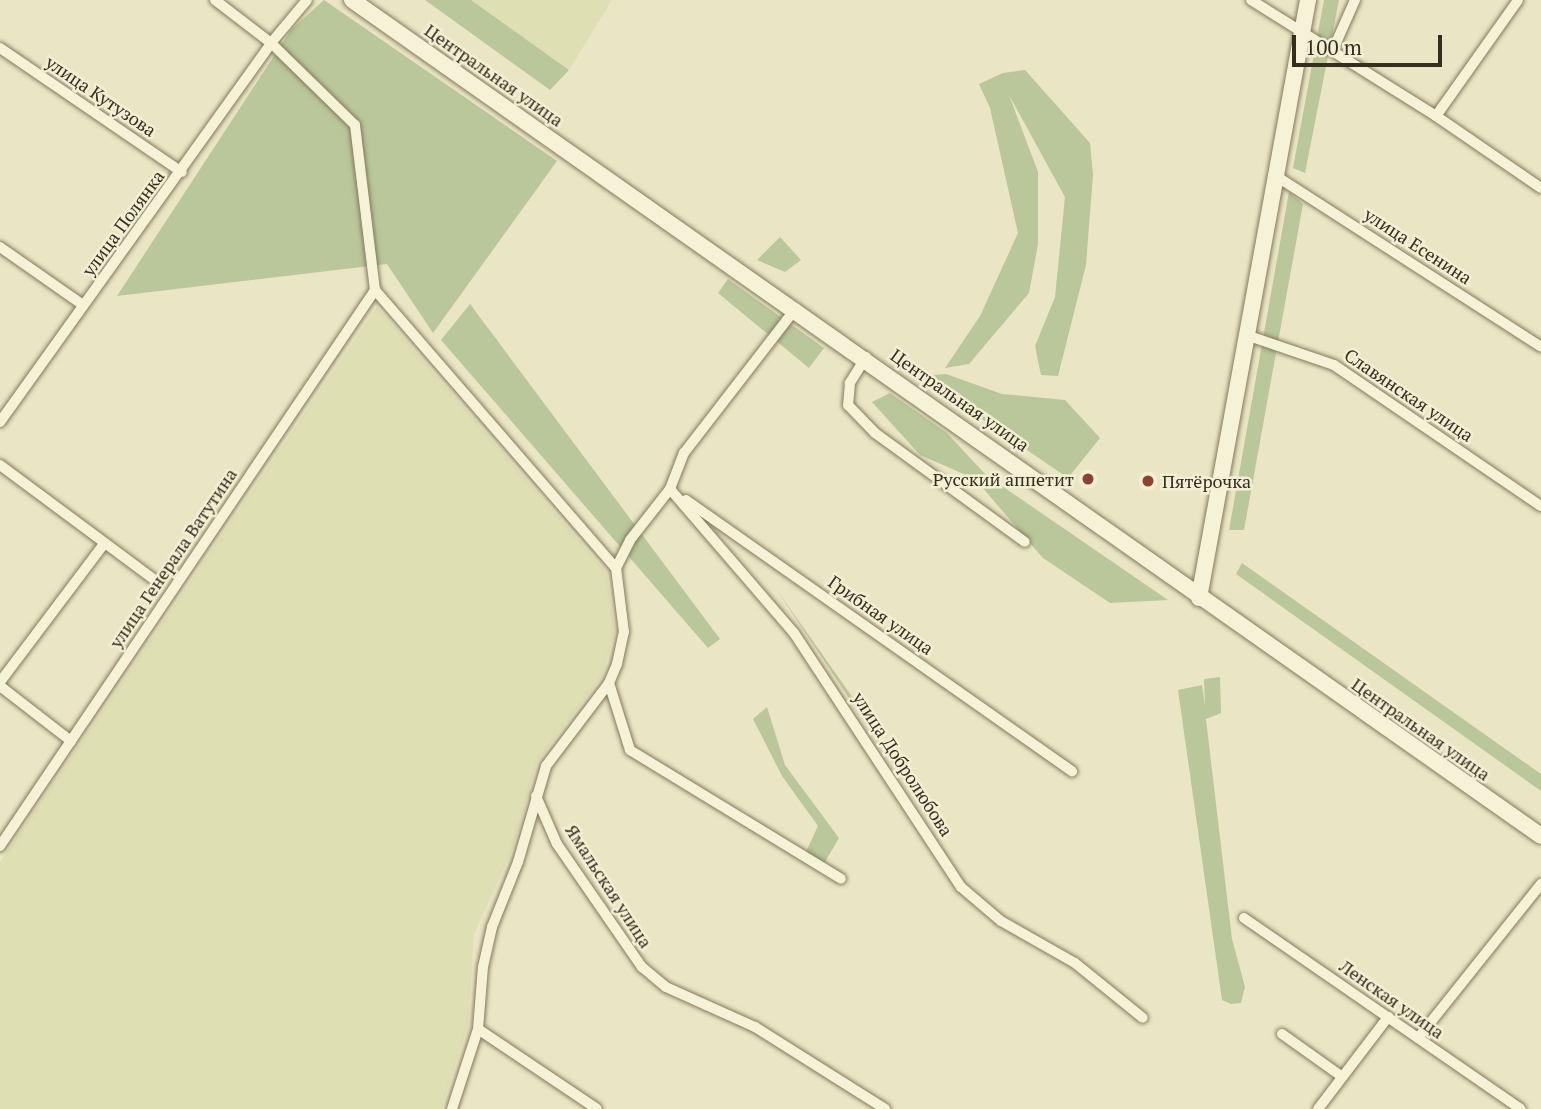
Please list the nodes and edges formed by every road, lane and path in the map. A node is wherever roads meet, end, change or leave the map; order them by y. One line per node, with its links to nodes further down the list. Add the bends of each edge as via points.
1 (215, 0): 9 (street)
2 (307, 0): 9 (street, улица Полянка)
3 (352, 0): 19 (main road, Центральная улица)
4 (1251, 0): 8 (street)
5 (1308, 0): 8 (main road)
6 (1354, 0): 11 (street)
7 (1518, 0): 12 (street)
8 (1301, 35): 11 (street); 14 (main road)
9 (271, 43): 13 (street, улица Полянка); 17 (street, via 355,125)
10 (0, 48): 13 (street, улица Кутузова)
11 (1330, 48): 12 (street)
12 (1436, 116): 15 (street)
13 (182, 172): 18 (street, улица Полянка)
14 (1276, 176): 20 (main road); 21 (street, улица Есенина)
15 (1541, 188)
16 (0, 247): 18 (street)
17 (376, 290): 29 (street); 34 (street, улица Генерала Ватутина)
18 (83, 305): 23 (street, улица Полянка)
19 (796, 308): 22 (main road, Центральная улица); 25 (street, via 684,453)
20 (1246, 335): 26 (street, Славянская улица, via 1334,365); 31 (main road)
21 (1541, 347)
22 (866, 357): 27 (street, via 850,383 848,405 875,433); 31 (main road, Центральная улица)
23 (0, 422)
24 (0, 465): 28 (street)
25 (670, 489): 29 (street, via 630,540); 35 (street, Грибная улица); 43 (street, улица Добролюбова, via 794,633 961,887 1001,921 1075,963)
26 (1541, 506)
27 (1025, 542)
28 (104, 544): 30 (street); 33 (street)
29 (617, 568): 32 (street, via 624,632)
30 (156, 581)
31 (1199, 598): 37 (main road, Центральная улица)
32 (609, 683): 36 (street, via 559,746); 39 (street, via 630,750)
33 (0, 684): 34 (street)
34 (71, 741): 38 (street, улица Генерала Ватутина)
35 (1072, 771)
36 (536, 796): 44 (street, via 519,862 492,927); 51 (street, Ямальская улица, via 557,844 642,967 666,987 755,1027)
37 (1541, 836)
38 (0, 846)
39 (841, 878)
40 (1540, 886): 46 (street)
41 (1244, 918): 42 (street, Ленская улица)
42 (1388, 1017): 46 (street, Ленская улица); 47 (street)
43 (1143, 1018)
44 (478, 1029): 49 (street); 50 (street)
45 (1282, 1034): 47 (street)
46 (1418, 1038): 48 (street, Ленская улица)
47 (1341, 1076): 52 (street)
48 (1513, 1107)
49 (452, 1109)
50 (597, 1109)
51 (885, 1109)
52 (1318, 1109)

